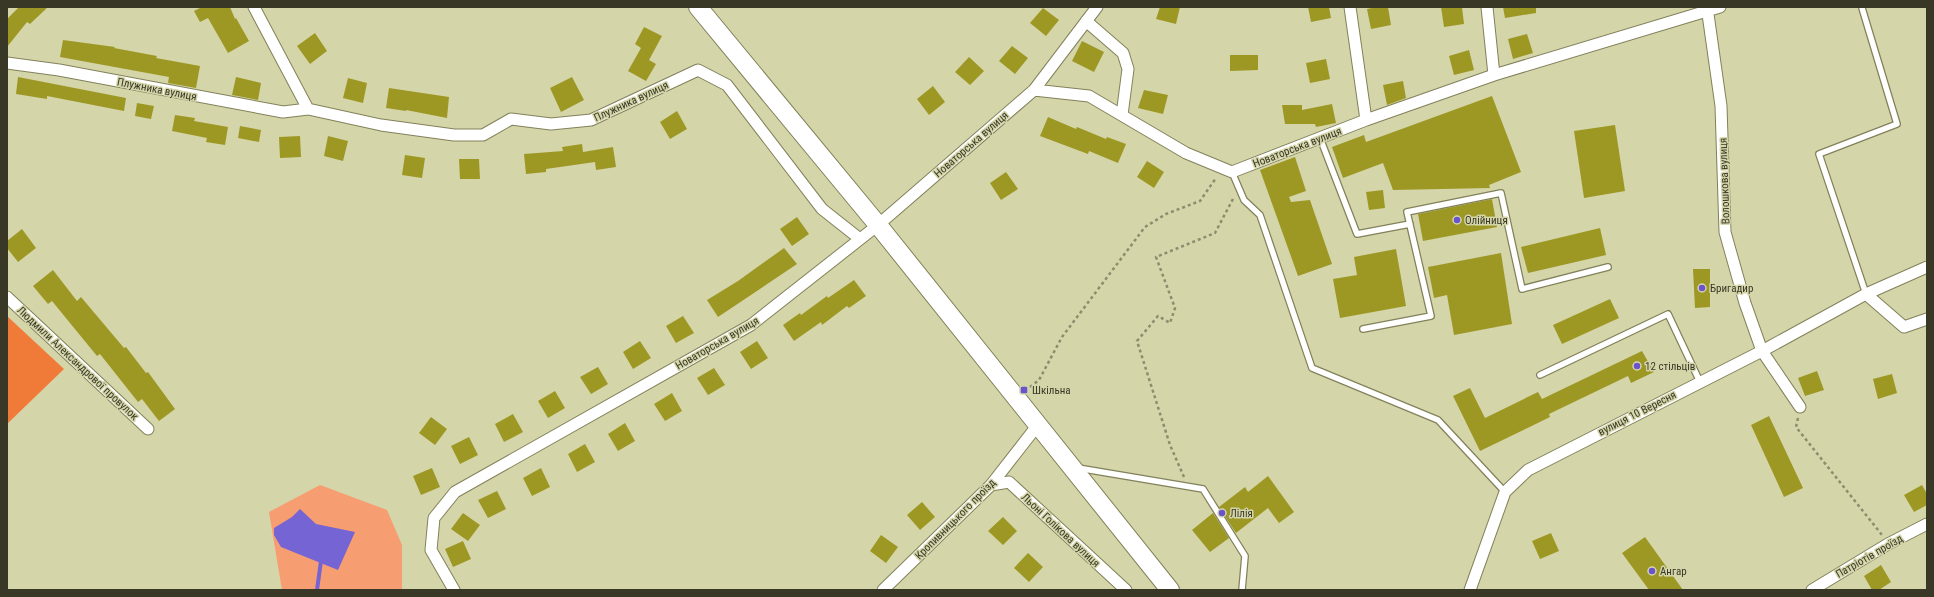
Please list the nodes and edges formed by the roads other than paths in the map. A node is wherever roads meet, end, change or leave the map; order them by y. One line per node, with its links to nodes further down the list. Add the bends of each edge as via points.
1 (254, 7): 13 (street)
2 (698, 7): 19 (highway)
3 (1097, 7): 9 (street, Новаторська вулиця)
4 (1350, 7): 15 (street)
5 (1488, 7): 11 (street)
6 (1720, 7): 8 (street, Новаторська вулиця)
7 (1862, 8): 23 (lane, via 1897,124 1819,154)
8 (1707, 9): 11 (street, Новаторська вулиця); 27 (street, Волошкова вулиця, via 1721,106 1725,232)
9 (1086, 21): 12 (street, Новаторська вулиця); 14 (street, via 1124,53 1128,69)
10 (7, 63): 13 (street, Плужника вулиця, via 59,70 282,112)
11 (1494, 75): 15 (street, Новаторська вулиця)
12 (1034, 90): 14 (street, via 1089,96); 19 (street, Новаторська вулиця)
13 (308, 109): 20 (street, Плужника вулиця, via 381,125 454,135 483,135 511,119 551,124 591,120 698,70 727,85 822,209)
14 (1122, 115): 17 (street, via 1186,153)
15 (1366, 120): 16 (street, Новаторська вулиця)
16 (1320, 138): 17 (street, Новаторська вулиця); 18 (lane, via 1357,234)
17 (1228, 170): 35 (lane, via 1244,200 1260,215 1312,368 1438,420)
18 (1410, 224): 21 (lane, via 1407,212 1501,193 1522,289); 26 (lane, via 1430,316)
19 (878, 225): 20 (street, Новаторська вулиця); 31 (highway)
20 (860, 239): 37 (street, Новаторська вулиця, via 751,325 455,492 434,518 431,550)
21 (1608, 267)
22 (1927, 267): 23 (street, вулиця 10 Вересня)
23 (1866, 294): 25 (street, via 1904,327); 27 (street, вулиця 10 Вересня)
24 (7, 297): 32 (street, Людмили Александрової провулок)
25 (1927, 319)
26 (1363, 329)
27 (1762, 351): 29 (street, вулиця 10 Вересня); 30 (street, Волошкова вулиця)
28 (1540, 375): 29 (lane, via 1668,314)
29 (1700, 382): 35 (street, вулиця 10 Вересня, via 1528,470)
30 (1800, 406)
31 (1037, 426): 33 (highway); 34 (street, Кропивницького проїзд)
32 (148, 429)
33 (1070, 466): 40 (highway); 41 (lane, via 1203,489 1245,556)
34 (992, 485): 38 (street, Кропивницького проїзд); 39 (street, Льоні Голікова вулиця, via 1009,482)
35 (1505, 492): 42 (street, вулиця 10 Вересня)
36 (1927, 524): 43 (street, Патріотів проїзд, via 1888,544)
37 (454, 590)
38 (883, 590)
39 (1126, 590)
40 (1170, 590)
41 (1242, 590)
42 (1470, 590)
43 (1812, 590)

